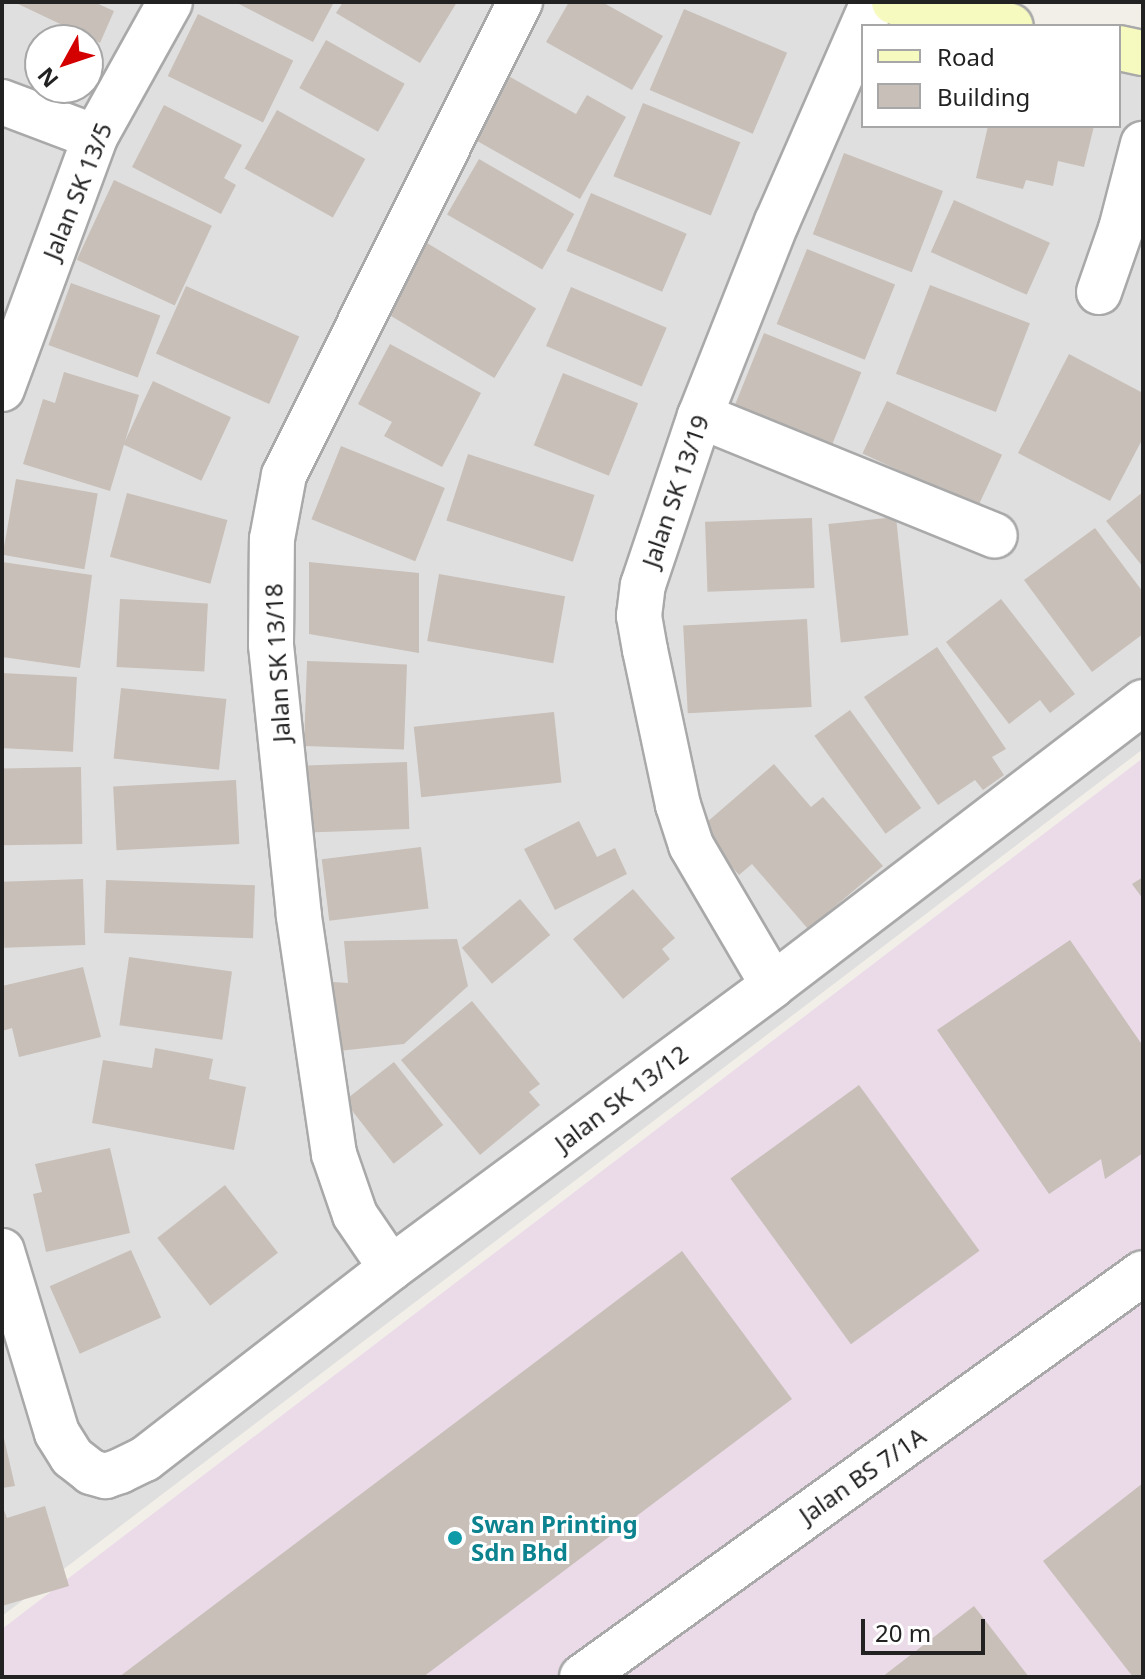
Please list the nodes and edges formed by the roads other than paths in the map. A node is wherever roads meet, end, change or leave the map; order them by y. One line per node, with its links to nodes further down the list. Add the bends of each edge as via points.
1 (170, 2): 11 (street, Jalan SK 13/5)
2 (520, 2): 20 (street, Jalan SK 13/18, via 284,475 272,539 271,645 299,916 334,1154 355,1215)
3 (873, 2): 5 (street, Jalan SK 13/19)
4 (894, 2): 6 (street)
5 (863, 24)
6 (1001, 24)
7 (861, 30): 15 (street, Jalan SK 13/19)
8 (1121, 48): 9 (street)
9 (1143, 53)
10 (2, 102): 11 (street)
11 (95, 137): 14 (street, Jalan SK 13/5)
12 (1143, 144): 13 (street)
13 (1099, 292)
14 (2, 389)
15 (700, 416): 16 (street); 18 (street, Jalan SK 13/19, via 643,585 639,616 691,845)
16 (995, 536)
17 (1143, 702): 18 (street, Jalan SK 13/12)
18 (773, 985): 20 (street, Jalan SK 13/12)
19 (2, 1251): 20 (street, Jalan SK 13/12, via 57,1433 72,1457 105,1476 145,1459)
20 (391, 1268)
21 (1143, 1273): 22 (street, Jalan BS 7/1A)
22 (582, 1677)

